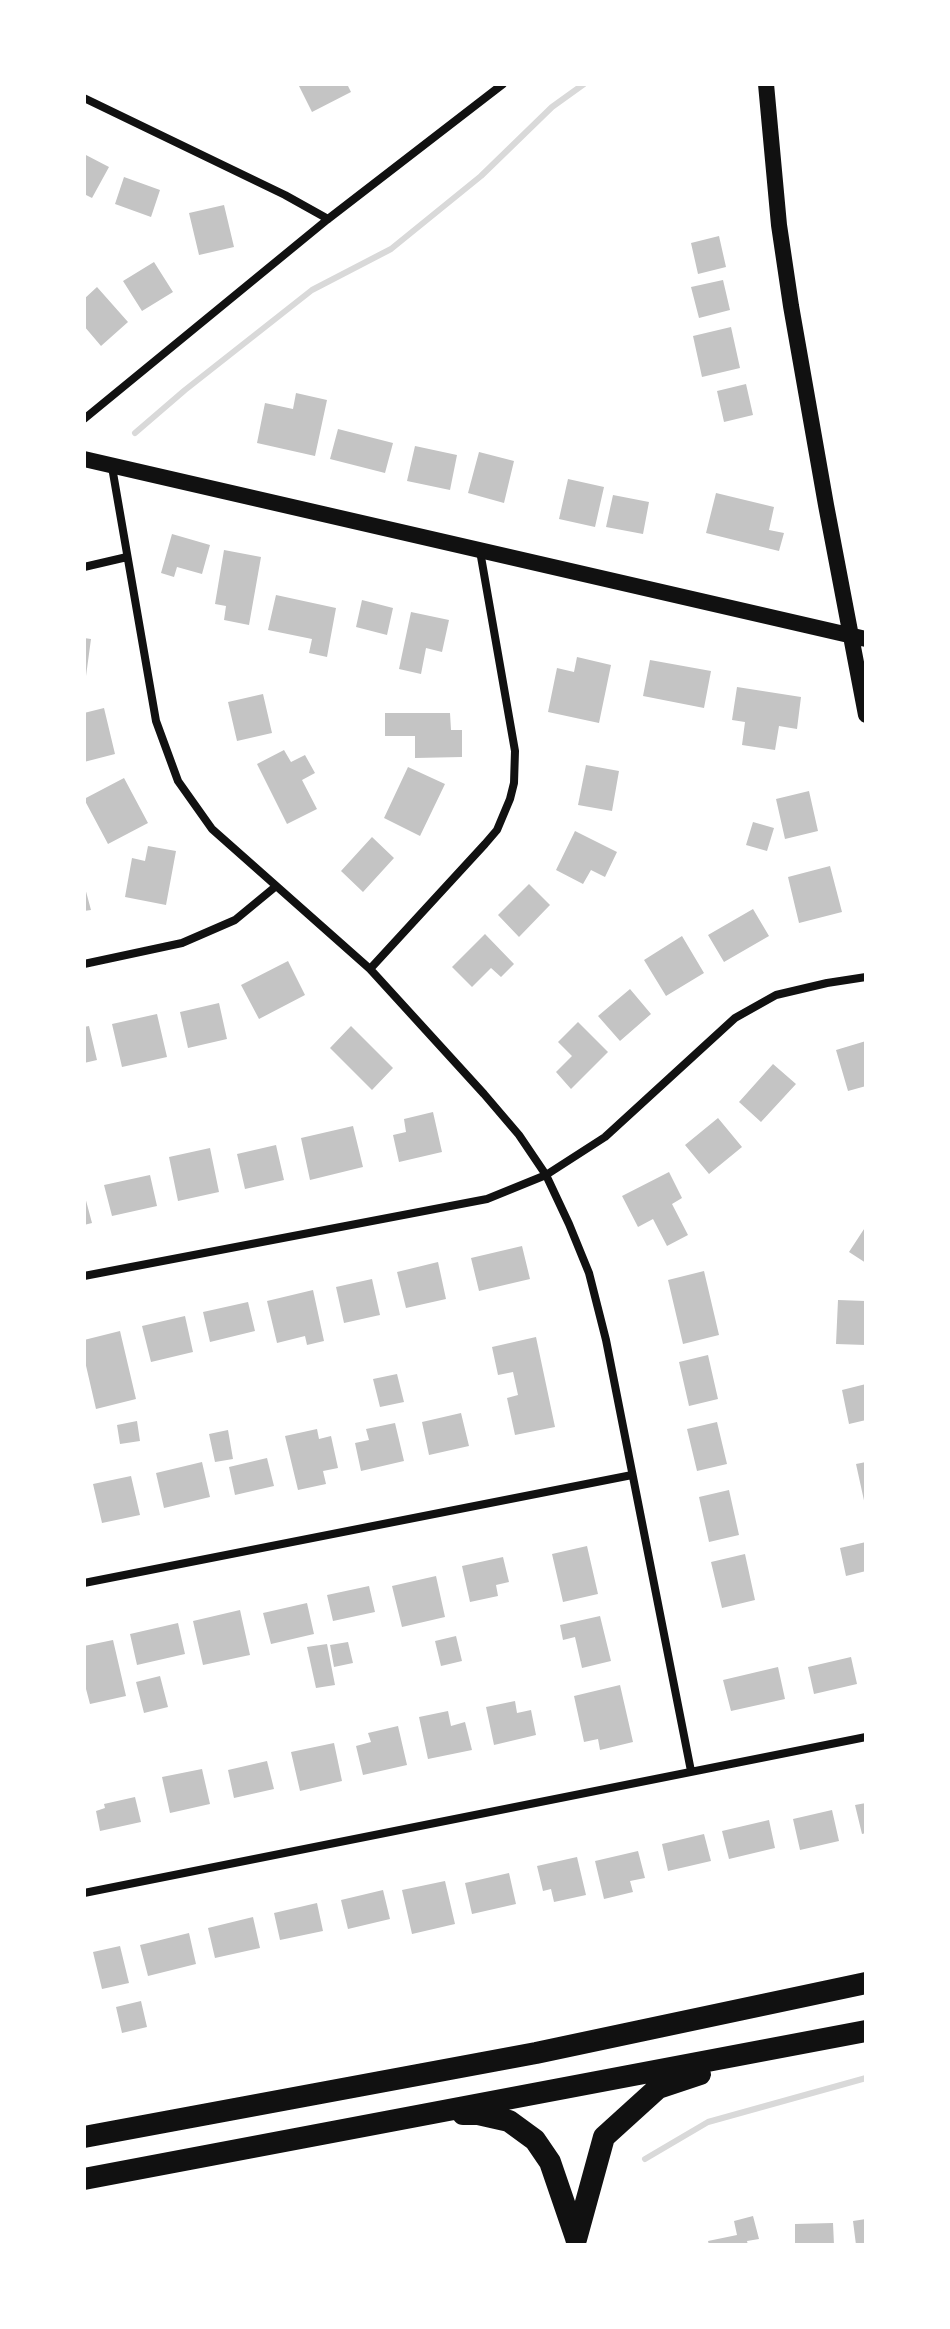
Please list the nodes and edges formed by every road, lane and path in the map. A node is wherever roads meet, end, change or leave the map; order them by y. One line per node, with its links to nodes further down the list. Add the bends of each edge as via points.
1 (503, 84): 4 (street)
2 (766, 84): 11 (main road, via 781,239 826,505)
3 (84, 98): 4 (street)
4 (328, 219): 5 (street)
5 (84, 419)
6 (84, 459): 7 (main road)
7 (112, 465): 8 (main road); 9 (street)
8 (480, 551): 11 (main road); 15 (street, via 515,751 510,799 497,830)
9 (127, 557): 10 (street); 13 (street, via 156,721 178,781 212,829)
10 (84, 567)
11 (858, 637): 12 (main road)
12 (866, 715)
13 (275, 887): 14 (street, via 235,920 182,943); 15 (street)
14 (84, 964)
15 (370, 969): 17 (street, via 519,1135)
16 (866, 977): 17 (street, via 776,995 735,1018 605,1137)
17 (546, 1175): 18 (street, via 487,1199); 19 (street, via 589,1273)
18 (84, 1276)
19 (632, 1475): 20 (street); 22 (street)
20 (84, 1583)
21 (866, 1737): 22 (street)
22 (691, 1771): 23 (street)
23 (84, 1893)
24 (866, 1983): 28 (highway, via 536,2053)
25 (866, 2031): 26 (highway)
26 (773, 2049): 27 (highway); 30 (highway, via 658,2088 604,2137)
27 (422, 2114): 29 (highway); 30 (highway, via 478,2114 509,2121 535,2140 550,2162)
28 (84, 2137)
29 (84, 2179)
30 (577, 2242)

